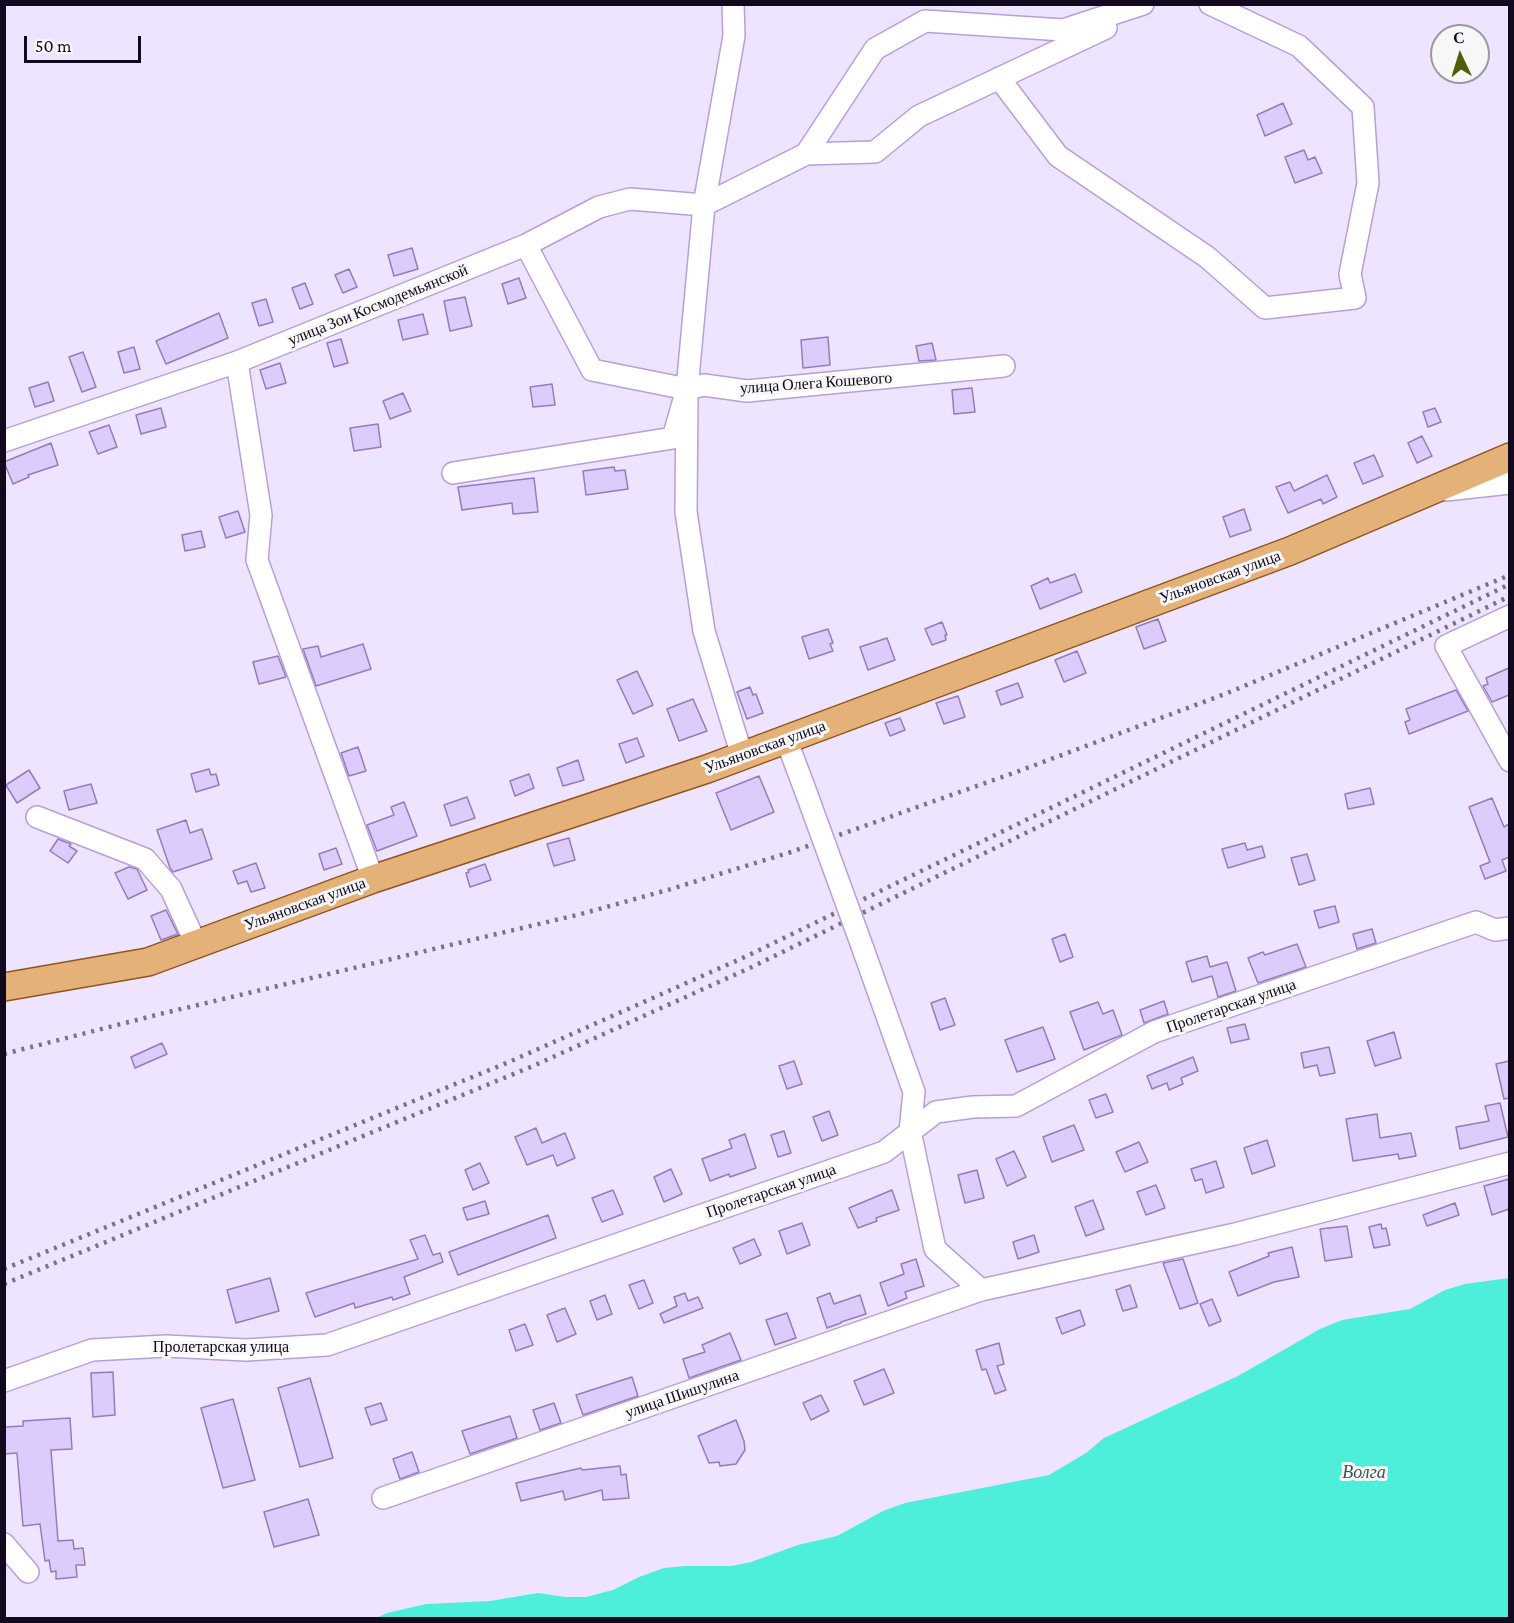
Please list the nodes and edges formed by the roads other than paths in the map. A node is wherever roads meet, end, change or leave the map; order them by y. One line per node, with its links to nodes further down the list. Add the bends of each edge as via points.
1 (733, 4): 7 (street, via 734,36)
2 (1143, 4): 6 (street, via 1062,30 925,21 875,49)
3 (1156, 4): 5 (street)
4 (1210, 4): 5 (street, via 1299,46 1363,107 1368,183 1350,274 1355,298 1265,308 1208,256 1058,156)
5 (999, 78): 6 (street, via 918,116 874,152)
6 (806, 154): 7 (street)
7 (704, 205): 8 (street, улица Зои Космодемьянской, via 630,199 599,207); 11 (street)
8 (526, 245): 9 (street, улица Зои Космодемьянской); 11 (street, via 592,370)
9 (237, 362): 12 (street, улица Зои Космодемьянской); 22 (street, via 261,515 257,560)
10 (1004, 366): 11 (street, улица Олега Кошевого, via 747,391 704,385)
11 (687, 389): 14 (street, via 673,438); 19 (street, via 686,512 700,609)
12 (4, 441)
13 (1509, 457): 16 (main road, Ульяновская улица)
14 (453, 473)
15 (1509, 483): 16 (street)
16 (1425, 493): 18 (main road, Ульяновская улица, via 1290,551)
17 (1509, 616): 20 (street, via 1446,646)
18 (786, 739): 19 (main road, Ульяновская улица); 26 (street, bridge, via 914,1092)
19 (742, 756): 22 (main road, Ульяновская улица)
20 (1509, 761)
21 (37, 817): 24 (street, via 145,859 171,889)
22 (373, 879): 24 (main road, Ульяновская улица)
23 (1509, 928): 26 (street, Пролетарская улица, via 1495,930 1476,922 1154,1032 1016,1106 936,1112)
24 (196, 944): 25 (main road, Ульяновская улица, via 148,962)
25 (4, 987)
26 (910, 1131): 28 (street, via 935,1249); 29 (street, Пролетарская улица, via 884,1152 327,1344 246,1350 166,1346 92,1350)
27 (1509, 1163): 28 (street, улица Шишулина, via 1235,1234)
28 (981, 1290): 30 (street, улица Шишулина)
29 (4, 1381)
30 (383, 1498)
31 (4, 1544): 32 (street)
32 (28, 1572)

